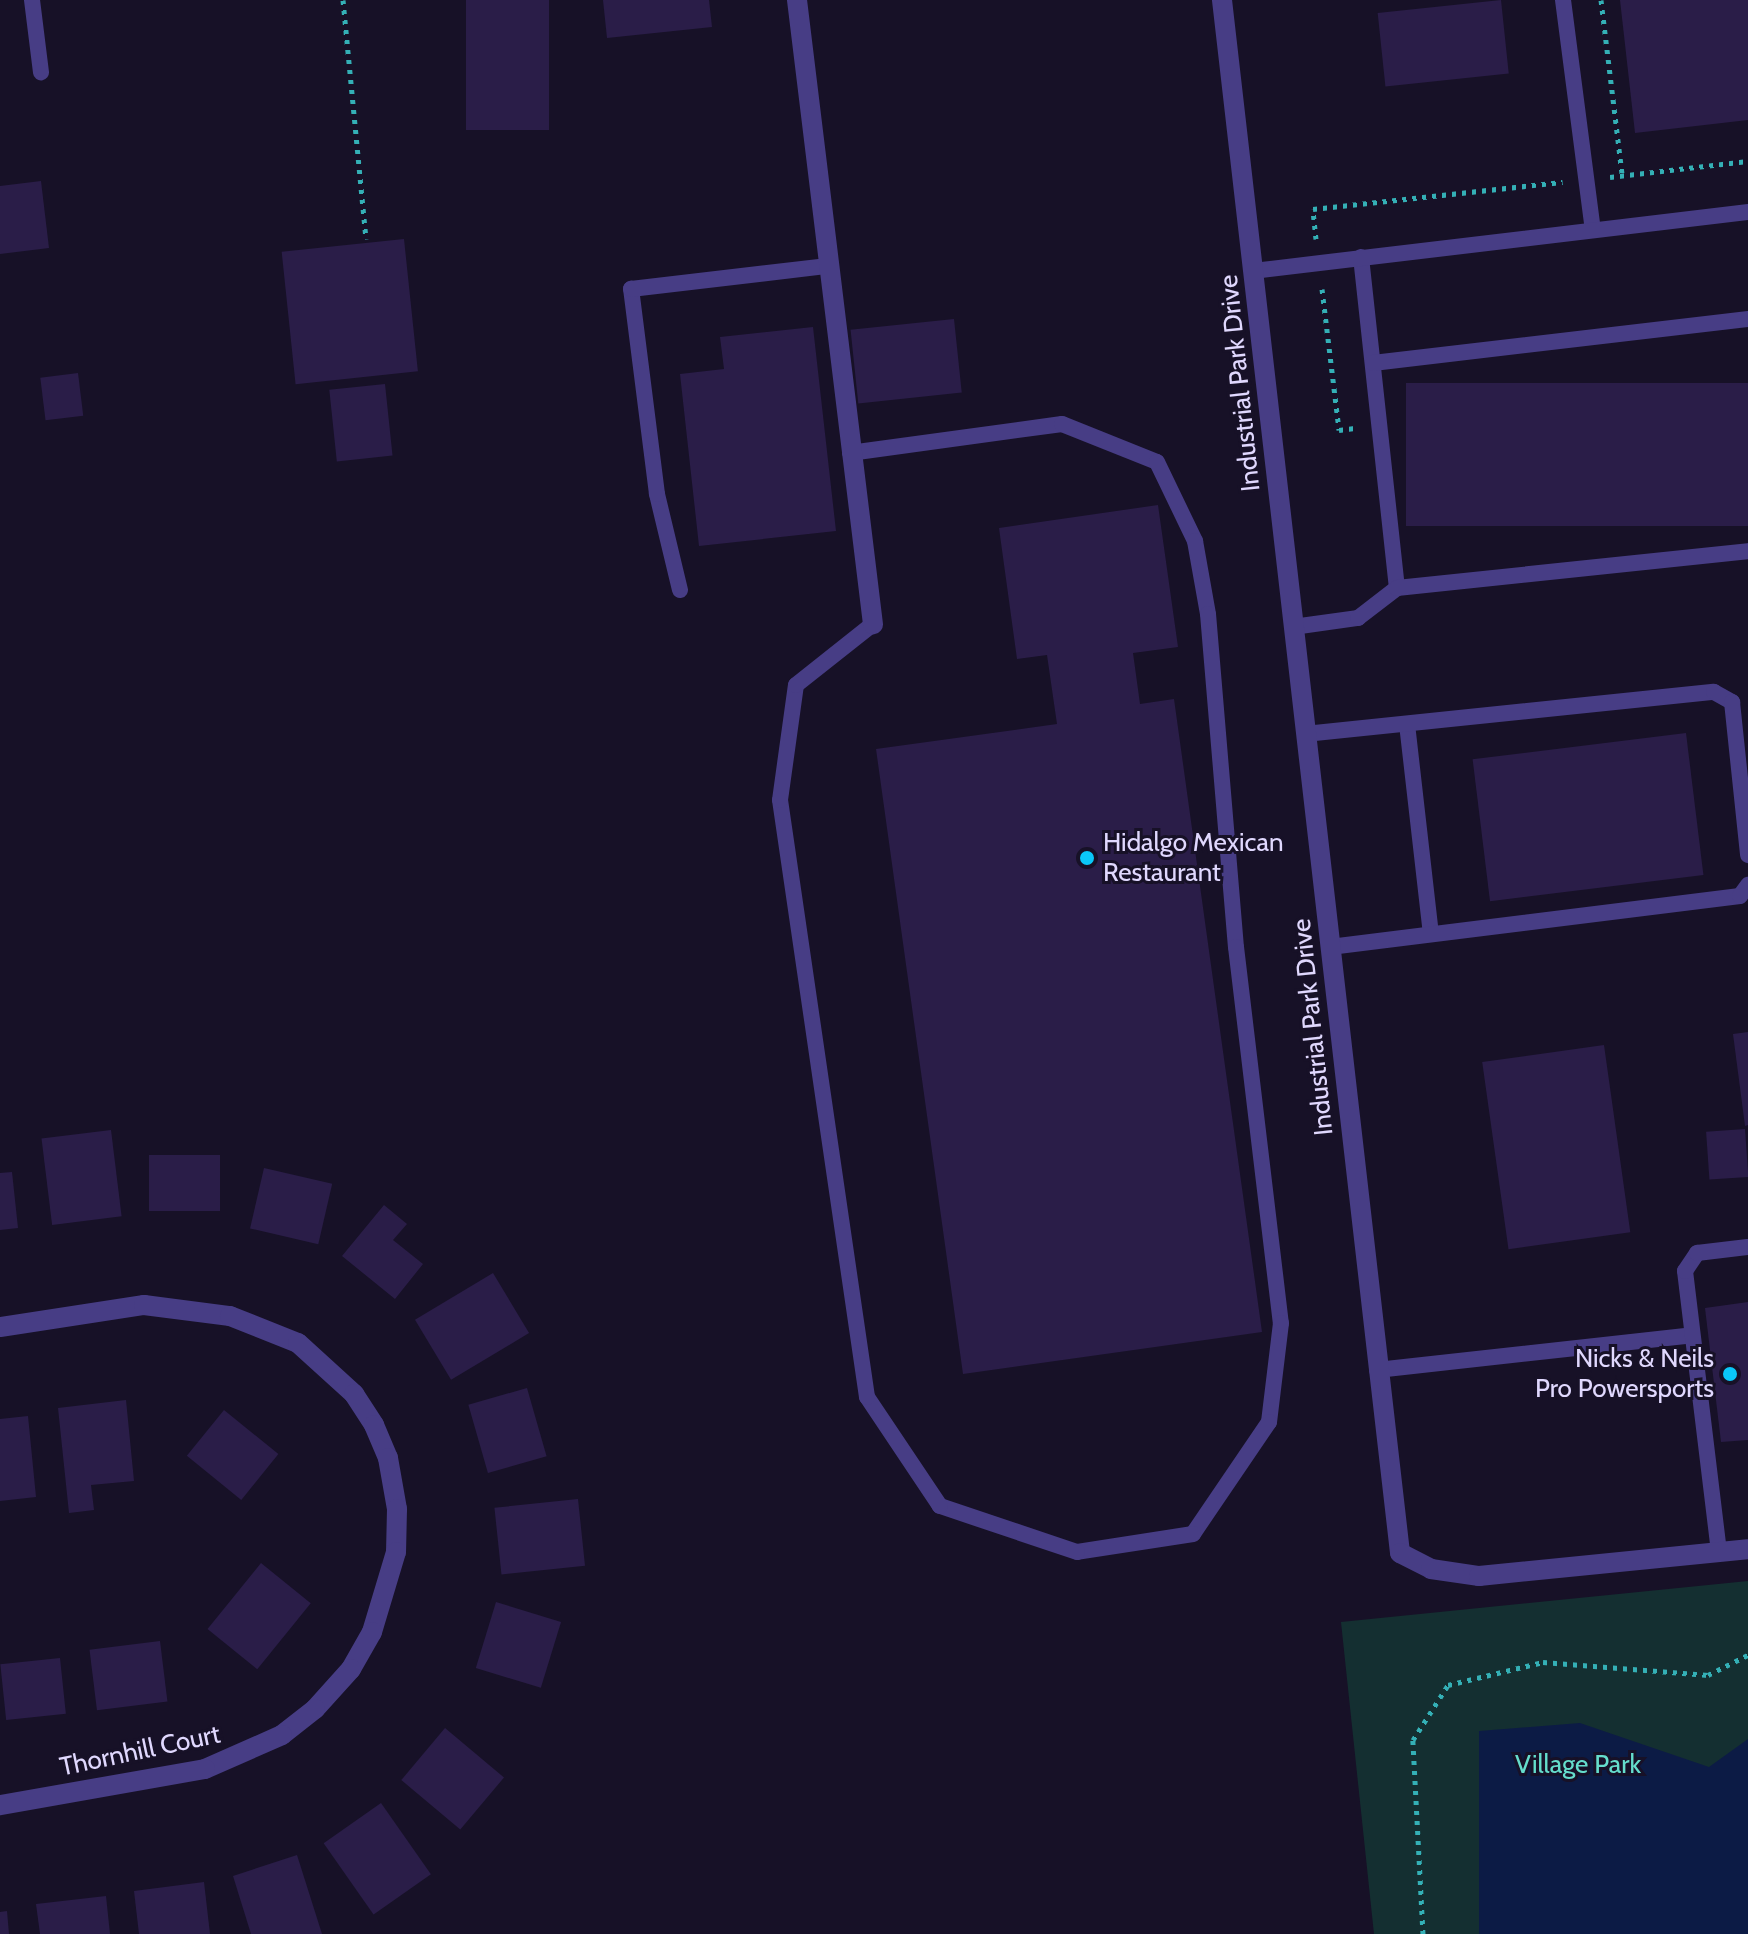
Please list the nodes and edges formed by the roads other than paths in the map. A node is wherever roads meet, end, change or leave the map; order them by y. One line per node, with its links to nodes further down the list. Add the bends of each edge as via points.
1 (32, 0): 5 (lane)
2 (797, 0): 9 (street)
3 (1222, 0): 10 (street, Industrial Park Drive)
4 (1563, 0): 7 (lane)
5 (41, 72)
6 (1748, 212): 7 (lane)
7 (1593, 230): 8 (lane)
8 (1361, 257): 10 (lane); 12 (lane)
9 (826, 266): 13 (street); 16 (lane, via 631,289 657,494)
10 (1253, 271): 18 (street, Industrial Park Drive)
11 (1748, 319): 12 (lane)
12 (1373, 363): 15 (lane)
13 (850, 453): 17 (street); 17 (lane, via 1062,424 1157,462 1195,541 1208,614 1236,947 1281,1323 1269,1422 1193,1534 1077,1552 940,1506 867,1397 780,800 796,685)
14 (1748, 551): 15 (lane)
15 (1397, 588): 18 (lane, via 1358,618)
16 (680, 590)
17 (873, 624)
18 (1293, 627): 20 (street, Industrial Park Drive)
19 (1407, 724): 20 (lane); 21 (lane, via 1714,692 1732,702); 23 (lane)
20 (1305, 734): 24 (street, Industrial Park Drive)
21 (1748, 855)
22 (1748, 885): 23 (lane, via 1740,896)
23 (1431, 934): 24 (lane)
24 (1330, 947): 28 (street, Industrial Park Drive)
25 (1748, 1247): 27 (lane, via 1697,1253 1685,1271)
26 (0, 1327): 31 (street, Thornhill Court, via 144,1305 230,1316 298,1343 354,1394 374,1425 388,1458 397,1509 396,1552 372,1632 351,1669 315,1709 282,1735 205,1769)
27 (1692, 1335): 28 (lane); 30 (lane)
28 (1377, 1370): 30 (street, Industrial Park Drive, via 1400,1553 1431,1569 1479,1576)
29 (1748, 1549): 30 (street, Industrial Park Drive)
30 (1719, 1552)
31 (0, 1805)

